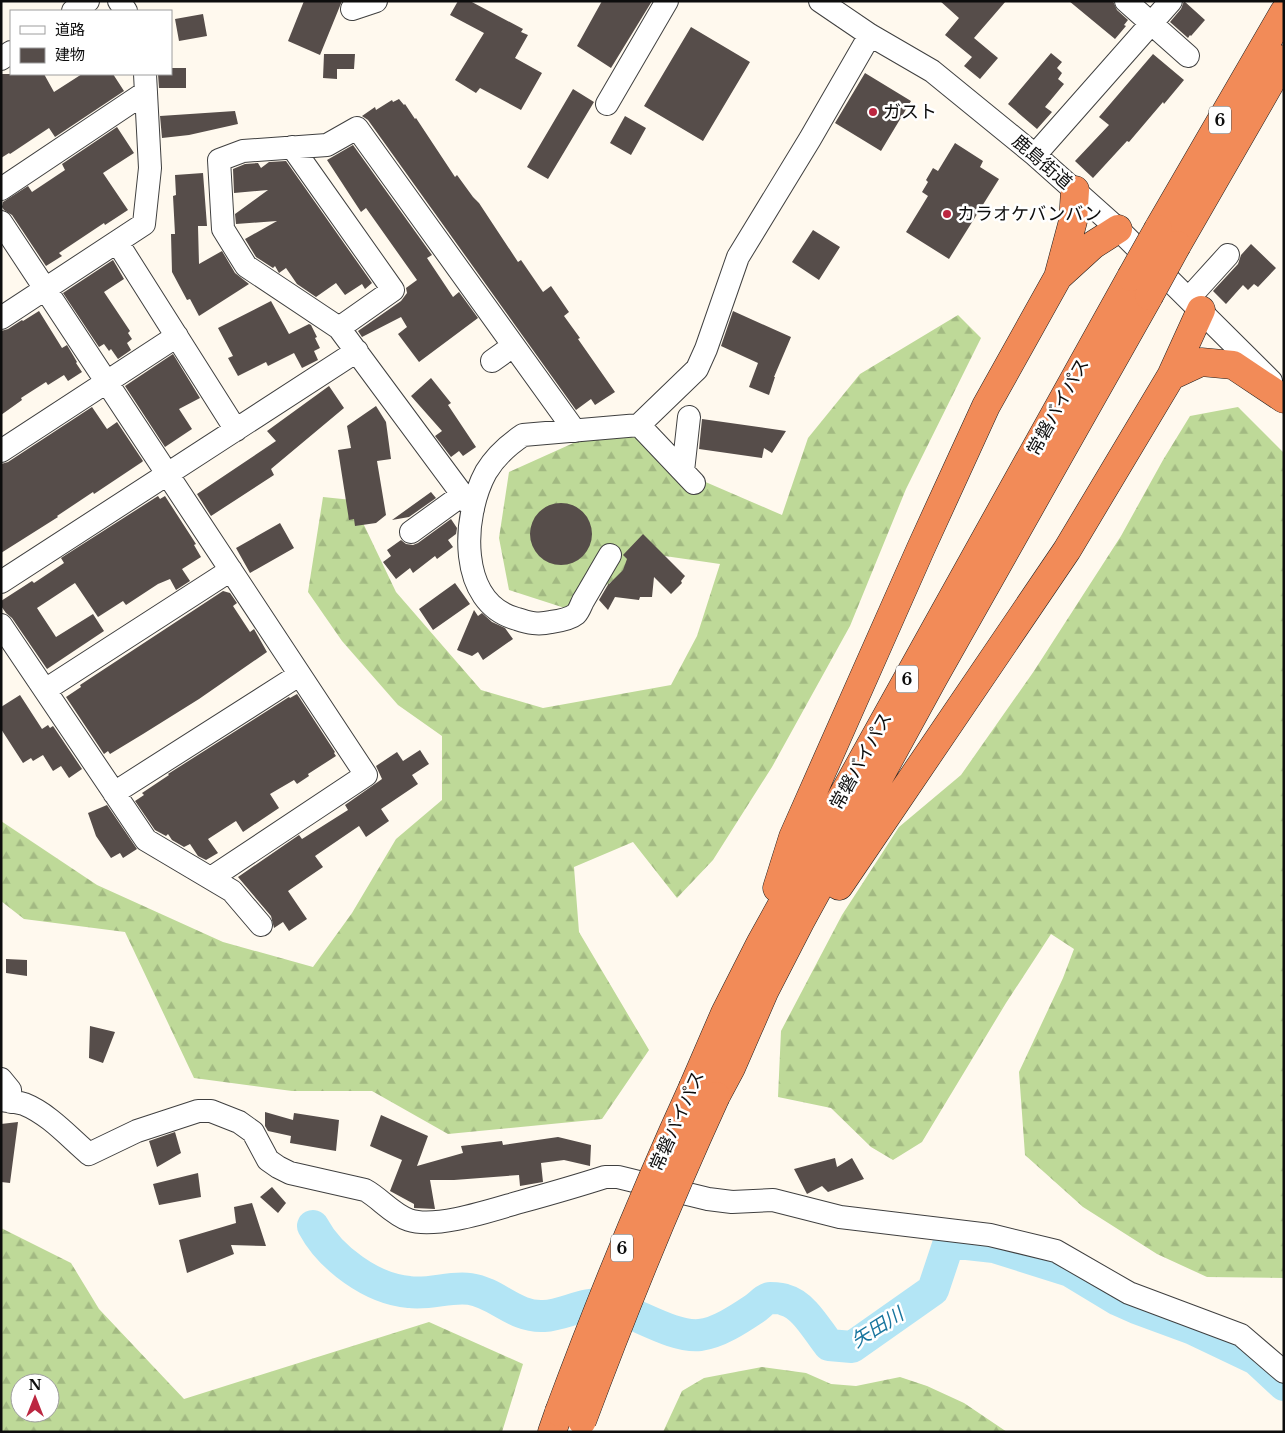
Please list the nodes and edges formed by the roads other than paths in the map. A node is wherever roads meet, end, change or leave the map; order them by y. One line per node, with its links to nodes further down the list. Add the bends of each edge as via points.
1 (88, 1): 8 (street)
2 (376, 1): 7 (street)
3 (667, 1): 15 (street)
4 (820, 1): 11 (street, 鹿島街道)
5 (1126, 1): 10 (street)
6 (1171, 1): 10 (street)
7 (352, 9)
8 (74, 10)
9 (1284, 12): 22 (highway, 常磐バイパス / 6)
10 (1152, 23): 12 (street); 17 (street)
11 (870, 35): 17 (street, 鹿島街道, via 932,71); 40 (street, via 738,257 697,369)
12 (1188, 56)
13 (1284, 59): 22 (highway, 常磐バイパス / 6)
14 (146, 83): 18 (street); 23 (street, via 150,168 144,224)
15 (607, 104)
16 (292, 147): 30 (street, via 393,290); 30 (street, via 243,151 219,160 223,229 246,266); 32 (street, via 327,145 357,128)
17 (1035, 154): 19 (street, 鹿島街道)
18 (1, 189)
19 (1075, 190): 21 (street, 鹿島街道); 25 (highway, via 1073,221)
20 (1, 222): 27 (street)
21 (1118, 229): 25 (highway, via 1093,245); 28 (street, 鹿島街道)
22 (1167, 237): 26 (highway, 常磐バイパス / 6, bridge)
23 (117, 242): 27 (street); 31 (street)
24 (1228, 255): 28 (street)
25 (1058, 277): 56 (highway, via 986,406 921,548 793,837)
26 (1140, 286): 56 (highway, 常磐バイパス / 6); 57 (highway, 常磐バイパス / 6, via 934,677 800,922 765,990)
27 (46, 289): 29 (street); 36 (street)
28 (1195, 304): 35 (highway); 37 (street, 鹿島街道)
29 (1, 318)
30 (339, 328): 33 (street)
31 (176, 336): 36 (street); 41 (street)
32 (513, 346): 34 (street); 42 (street)
33 (357, 351): 41 (street); 45 (street)
34 (492, 361)
35 (1172, 376): 38 (highway, via 1201,362 1233,365); 57 (highway, via 1067,550 846,873 778,1000)
36 (107, 382): 43 (street); 44 (street)
37 (1284, 394)
38 (1284, 399)
39 (689, 417): 40 (street, via 689,477)
40 (639, 425): 42 (street)
41 (236, 430): 44 (street)
42 (575, 431): 45 (street, via 523,435 495,459 477,492)
43 (1, 451)
44 (167, 474): 48 (street); 49 (street)
45 (467, 502): 46 (street); 47 (street, via 474,572 480,588 507,616 539,625 576,614)
46 (411, 532)
47 (610, 555)
48 (231, 570): 51 (street); 52 (street)
49 (1, 582)
50 (1, 625): 52 (street)
51 (299, 675): 53 (street); 54 (street, via 366,775)
52 (45, 690): 53 (street)
53 (114, 793): 54 (street, via 146,840)
54 (211, 878): 55 (street, via 232,891)
55 (261, 925)
56 (760, 944): 59 (highway, 常磐バイパス / 6, via 724,1013)
57 (732, 1068): 59 (highway, 常磐バイパス / 6)
58 (1, 1079): 60 (street, via 10,1090)
59 (705, 1092): 62 (highway, 常磐バイパス / 6, bridge, via 626,1238 594,1318)
60 (6, 1101): 61 (street, via 28,1106 47,1117 89,1154 137,1131 198,1111 222,1114 254,1132 268,1160 278,1168 365,1190 399,1215 420,1223 444,1221 605,1177 618,1177 708,1199 773,1200 849,1219 990,1235 1056,1251 1129,1292 1241,1335)
61 (1284, 1372)
62 (568, 1424)

